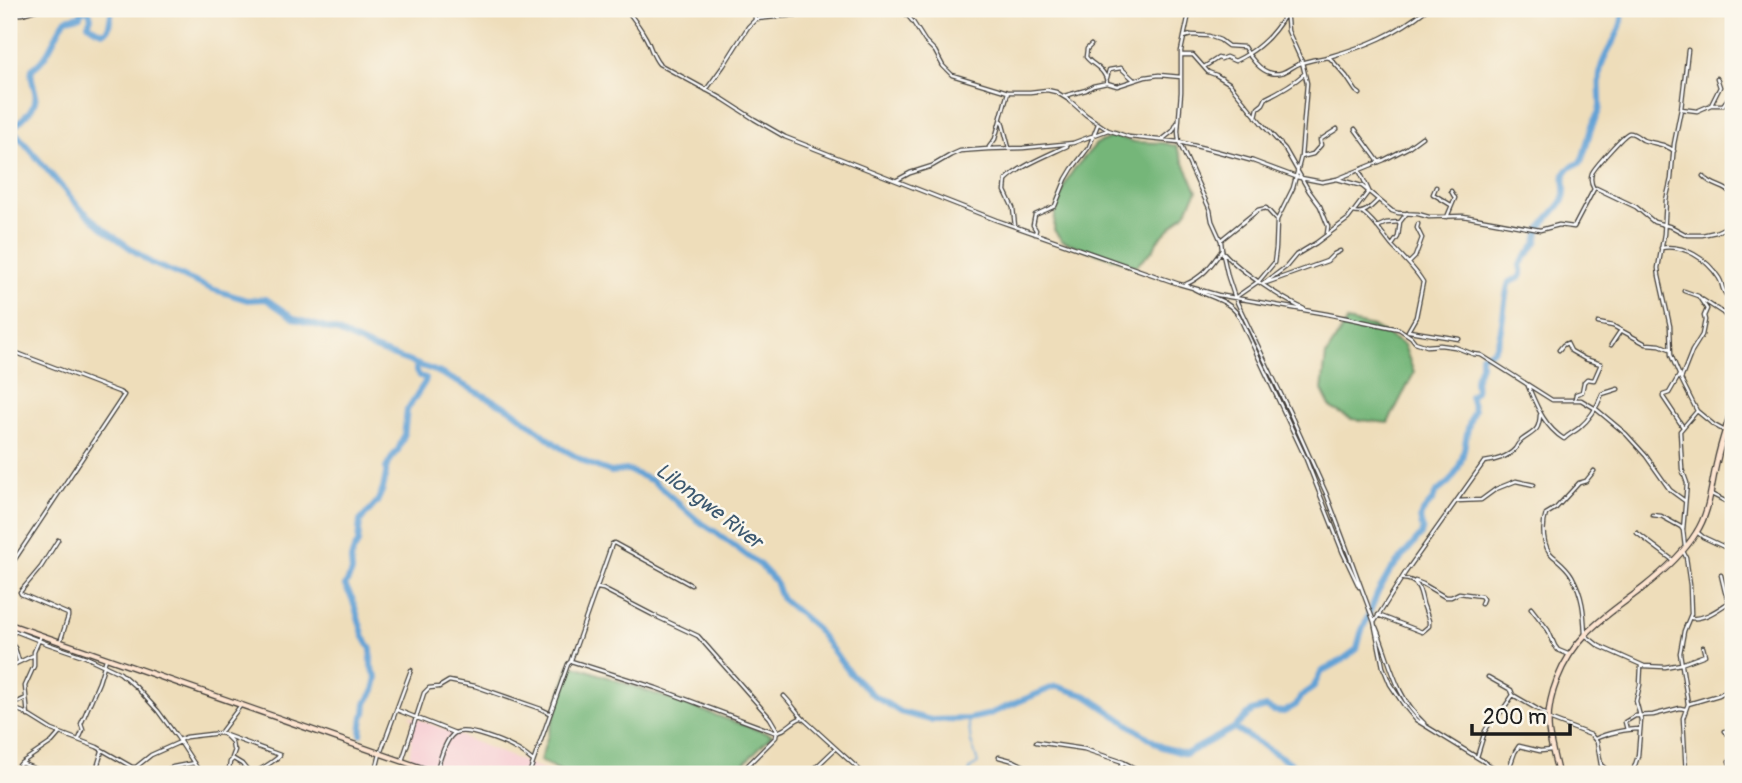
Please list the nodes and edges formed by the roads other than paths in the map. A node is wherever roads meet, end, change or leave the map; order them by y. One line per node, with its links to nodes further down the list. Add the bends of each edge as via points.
1 (39, 9): 9 (street)
2 (626, 9): 24 (street, via 653,58)
3 (754, 9): 10 (street)
4 (856, 9): 10 (street)
5 (902, 9): 25 (street, via 952,75)
6 (1190, 9): 11 (street)
7 (1427, 9): 16 (street, via 1382,38)
8 (1286, 11): 14 (street, via 1277,30); 17 (street, via 1288,31)
9 (9, 15)
10 (755, 20): 24 (street)
11 (1184, 38): 14 (street, via 1209,36 1228,46 1244,47); 15 (street)
12 (1091, 45): 23 (street, via 1086,57)
13 (1688, 50): 30 (street)
14 (1249, 54): 17 (street, via 1268,73 1285,72); 18 (street, via 1235,61 1218,58)
15 (1181, 56): 18 (street, via 1191,54); 20 (street)
16 (1326, 57): 17 (street); 27 (street)
17 (1302, 62): 19 (street)
18 (1204, 67): 31 (street, via 1225,80)
19 (1304, 74): 31 (street, via 1266,98); 46 (street, via 1307,88)
20 (1181, 77): 22 (street); 32 (street)
21 (1717, 78): 29 (street, via 1720,87)
22 (1135, 79): 23 (street, via 1117,86); 23 (street, via 1121,68 1109,70)
23 (1107, 81): 28 (street)
24 (706, 90): 54 (street, via 778,133)
25 (1008, 92): 28 (street, via 1047,90); 33 (street)
26 (1733, 92): 29 (street, via 1723,105)
27 (1360, 94)
28 (1064, 96): 34 (street)
29 (1711, 106): 30 (street, via 1697,111)
30 (1681, 109): 45 (street)
31 (1256, 117): 49 (street, via 1285,149)
32 (1178, 120): 40 (street, via 1173,131); 41 (street)
33 (1000, 121): 43 (street); 44 (street)
34 (1098, 124): 37 (street); 38 (street)
35 (1336, 129): 46 (street, via 1313,153)
36 (1355, 129): 47 (street)
37 (1108, 130): 38 (street); 40 (street)
38 (1094, 136): 42 (street); 73 (street, via 1066,179 1055,206 1035,215)
39 (1422, 137): 47 (street)
40 (1160, 139): 41 (street)
41 (1179, 142): 51 (street, via 1253,160); 75 (street)
42 (1073, 143): 43 (street); 71 (street, via 1006,180)
43 (1009, 148): 44 (street)
44 (988, 149): 54 (street, via 955,153)
45 (1674, 151): 56 (street, via 1628,133 1592,173); 69 (street)
46 (1300, 157): 49 (street)
47 (1380, 162): 48 (street)
48 (1360, 170): 53 (street); 57 (street)
49 (1297, 172): 51 (street); 52 (street)
50 (1703, 176): 59 (street)
51 (1296, 177): 52 (street); 66 (street)
52 (1301, 179): 53 (street); 74 (street, via 1320,206)
53 (1337, 179): 57 (street)
54 (897, 180): 71 (street)
55 (1436, 187): 61 (street, via 1433,194)
56 (1594, 189): 65 (street, via 1574,227 1540,230); 69 (street)
57 (1369, 191): 60 (street); 62 (street)
58 (1451, 191): 61 (street, via 1455,198)
59 (1733, 195)
60 (1378, 200): 63 (street); 64 (street, via 1392,211)
61 (1451, 205): 65 (street)
62 (1354, 212): 63 (street); 74 (street)
63 (1362, 212): 72 (street)
64 (1407, 214): 65 (street); 67 (street)
65 (1447, 216)
66 (1277, 220): 75 (street, via 1266,208 1258,210); 81 (street, via 1274,263)
67 (1400, 222): 72 (street); 76 (street)
68 (1418, 224): 80 (street, via 1422,238)
69 (1664, 224): 70 (street, via 1687,235 1716,232); 77 (street)
70 (1733, 224)
71 (1015, 226): 73 (street)
72 (1377, 227): 76 (street)
73 (1035, 234): 82 (street)
74 (1327, 234): 81 (street)
75 (1222, 241): 78 (street)
76 (1392, 246): 80 (street)
77 (1661, 248): 87 (street, via 1680,247 1695,254 1721,280); 96 (street, via 1658,268)
78 (1222, 250): 81 (street); 82 (street, via 1204,274); 86 (street)
79 (1340, 251): 81 (street, via 1322,263)
80 (1409, 263): 92 (street, via 1424,284)
81 (1261, 283): 86 (street); 88 (street)
82 (1184, 285): 83 (street)
83 (1189, 287): 86 (street); 129 (street, via 1224,302 1239,316)
84 (1684, 291): 85 (street)
85 (1699, 297): 90 (street); 99 (street, via 1707,309 1702,335)
86 (1235, 298): 88 (street); 129 (street, via 1326,494)
87 (1733, 302)
88 (1309, 311): 91 (street)
89 (1598, 323): 93 (street)
90 (1733, 324)
91 (1399, 329): 92 (street); 100 (street, via 1427,346 1455,347 1481,355)
92 (1408, 331): 94 (street)
93 (1621, 331): 95 (street); 96 (street, via 1646,344)
94 (1458, 339)
95 (1611, 345)
96 (1670, 349): 99 (street)
97 (9, 350): 123 (street, via 124,396)
98 (1559, 350): 102 (street, via 1567,342 1571,351 1601,364 1594,380 1587,379)
99 (1680, 377): 105 (street); 107 (street, via 1663,397)
100 (1528, 386): 102 (street, via 1552,400); 106 (street)
101 (1618, 389): 104 (street, via 1602,394)
102 (1575, 399): 104 (street)
103 (1733, 404): 108 (main road)
104 (1596, 409): 106 (street, via 1564,439); 113 (street, via 1626,434 1670,490)
105 (1697, 411): 107 (street); 108 (street)
106 (1540, 415): 112 (street, via 1536,431 1510,454 1484,462)
107 (1683, 428): 113 (street)
108 (1725, 431): 111 (main road)
109 (1594, 471): 136 (street, via 1546,514 1544,525 1547,549 1567,568 1578,588)
110 (1534, 485): 112 (street, via 1516,481 1481,500)
111 (1711, 494): 114 (street); 117 (main road)
112 (1456, 501): 125 (street)
113 (1685, 501): 116 (street)
114 (1733, 505)
115 (1652, 515): 116 (street)
116 (1683, 530): 120 (street)
117 (1697, 532): 120 (main road); 121 (street)
118 (1637, 533): 122 (street)
119 (58, 540): 139 (street, via 20,592 68,614)
120 (1684, 550): 122 (main road); 133 (street)
121 (1733, 551)
122 (1674, 561): 136 (main road)
123 (9, 568)
124 (1721, 575): 133 (street, via 1728,603 1703,618)
125 (1401, 580): 126 (street); 132 (street)
126 (1412, 581): 130 (street, via 1445,597 1458,593 1481,596); 132 (street, via 1421,592 1429,626 1417,631)
127 (691, 585): 128 (street, via 614,543)
128 (597, 588): 145 (street); 170 (street, via 698,636)
129 (1366, 603): 134 (street)
130 (1481, 604)
131 (1531, 608): 142 (street, via 1558,650)
132 (1378, 615): 134 (street)
133 (1691, 618): 146 (street, via 1681,643)
134 (1374, 622): 184 (street, via 1393,676 1419,718)
135 (9, 624): 137 (main road)
136 (1585, 635): 142 (main road); 148 (street)
137 (40, 638): 138 (street, via 14,631); 139 (main road); 141 (street); 147 (street)
138 (9, 640): 144 (street)
139 (60, 642): 143 (main road)
140 (1703, 647): 146 (street, via 1704,656)
141 (34, 655): 144 (street); 155 (street)
142 (1570, 655): 166 (main road, via 1552,696)
143 (106, 659): 147 (street); 157 (main road)
144 (19, 661): 149 (street)
145 (569, 662): 161 (street); 170 (street)
146 (1681, 664): 148 (street); 156 (street)
147 (105, 666): 175 (street); 176 (street, via 136,687)
148 (1641, 666): 162 (street, via 1636,701)
149 (9, 667)
150 (411, 670): 160 (street)
151 (1488, 677): 153 (street)
152 (1733, 687): 156 (street)
153 (1513, 695): 166 (street); 184 (street, via 1485,731)
154 (784, 696): 165 (street)
155 (26, 698): 158 (street); 163 (street)
156 (1688, 704): 159 (street)
157 (241, 705): 173 (street); 182 (main road)
158 (10, 706): 163 (street)
159 (1685, 709): 162 (street); 213 (street)
160 (397, 710): 164 (street); 182 (street)
161 (550, 714): 164 (street, via 449,681 426,690); 187 (street)
162 (1639, 715): 167 (street); 168 (street, via 1625,722)
163 (28, 716): 172 (street)
164 (417, 718): 171 (street); 186 (street)
165 (801, 718): 170 (street); 179 (street)
166 (1549, 718): 174 (street); 181 (main road)
167 (1640, 729): 168 (street); 212 (street)
168 (1627, 730): 174 (street)
169 (1725, 730): 177 (street)
170 (777, 732): 203 (street)
171 (455, 733): 187 (street, via 486,737); 201 (street)
172 (60, 734): 175 (street); 190 (street)
173 (222, 734): 176 (street); 185 (street, via 232,743); 185 (street, via 280,755 252,774)
174 (1595, 738): 211 (street)
175 (79, 739): 180 (street)
176 (180, 741): 191 (street); 192 (street)
177 (1733, 741)
178 (1036, 742): 189 (street, via 1079,747)
179 (835, 749): 204 (street); 205 (street)
180 (103, 750): 192 (street); 195 (street)
181 (1552, 750): 209 (street, via 1519,746); 210 (main road)
182 (380, 754): 186 (main road); 200 (street)
183 (999, 757): 206 (street)
184 (1477, 757): 209 (street)
185 (233, 759): 199 (street, via 229,769)
186 (402, 761): 201 (main road)
187 (533, 761): 202 (street)
188 (1729, 761): 214 (street)
189 (1124, 762): 207 (street); 208 (street)
190 (21, 763): 193 (street); 194 (street)
191 (194, 763): 197 (street); 198 (street)
192 (135, 768): 196 (street)
193 (12, 774)
194 (48, 774)
195 (95, 774)
196 (144, 774)
197 (158, 774)
198 (201, 774)
199 (219, 774)
200 (375, 774)
201 (437, 774)
202 (529, 774)
203 (739, 774)
204 (809, 774)
205 (864, 774)
206 (1040, 774)
207 (1118, 774)
208 (1146, 774)
209 (1505, 774)
210 (1558, 774)
211 (1607, 774)
212 (1632, 774)
213 (1686, 774)
214 (1732, 774)

